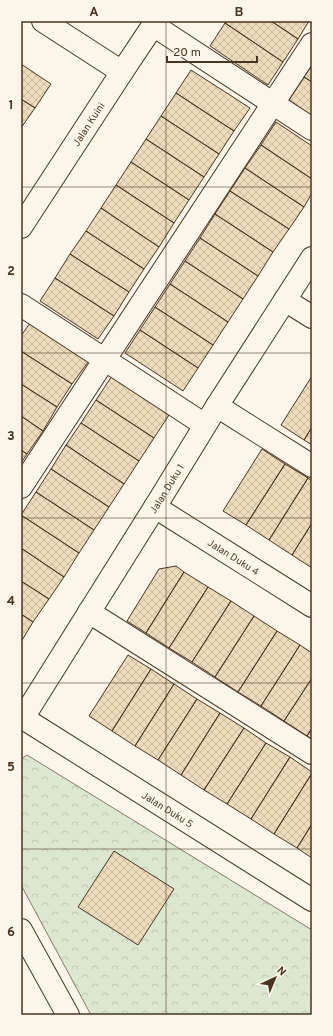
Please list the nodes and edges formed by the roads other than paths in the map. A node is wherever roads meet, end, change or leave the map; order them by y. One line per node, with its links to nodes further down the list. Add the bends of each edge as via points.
1 (43, 21): 4 (street)
2 (155, 23): 4 (street, Jalan Kuini); 5 (street)
3 (312, 44): 5 (street)
4 (122, 72): 7 (street, Jalan Kuini)
5 (272, 104): 6 (street); 12 (street)
6 (312, 129)
7 (21, 226)
8 (312, 258): 9 (street, Jalan Duku 1)
9 (285, 300): 11 (street); 13 (street, Jalan Duku 1)
10 (21, 305): 12 (street)
11 (312, 317)
12 (105, 359): 14 (street); 16 (street)
13 (217, 406): 14 (street, Jalan Duku 1); 15 (street)
14 (205, 425): 17 (street, Jalan Duku 1)
15 (312, 466)
16 (21, 487)
17 (155, 507): 18 (street, Jalan Duku 4); 19 (street, Jalan Duku 1)
18 (312, 606)
19 (89, 612): 20 (street, Jalan Duku 1); 21 (street)
20 (22, 718): 22 (street, Jalan Duku 5)
21 (312, 753)
22 (312, 900)
23 (21, 930): 24 (street)
24 (68, 1015)

